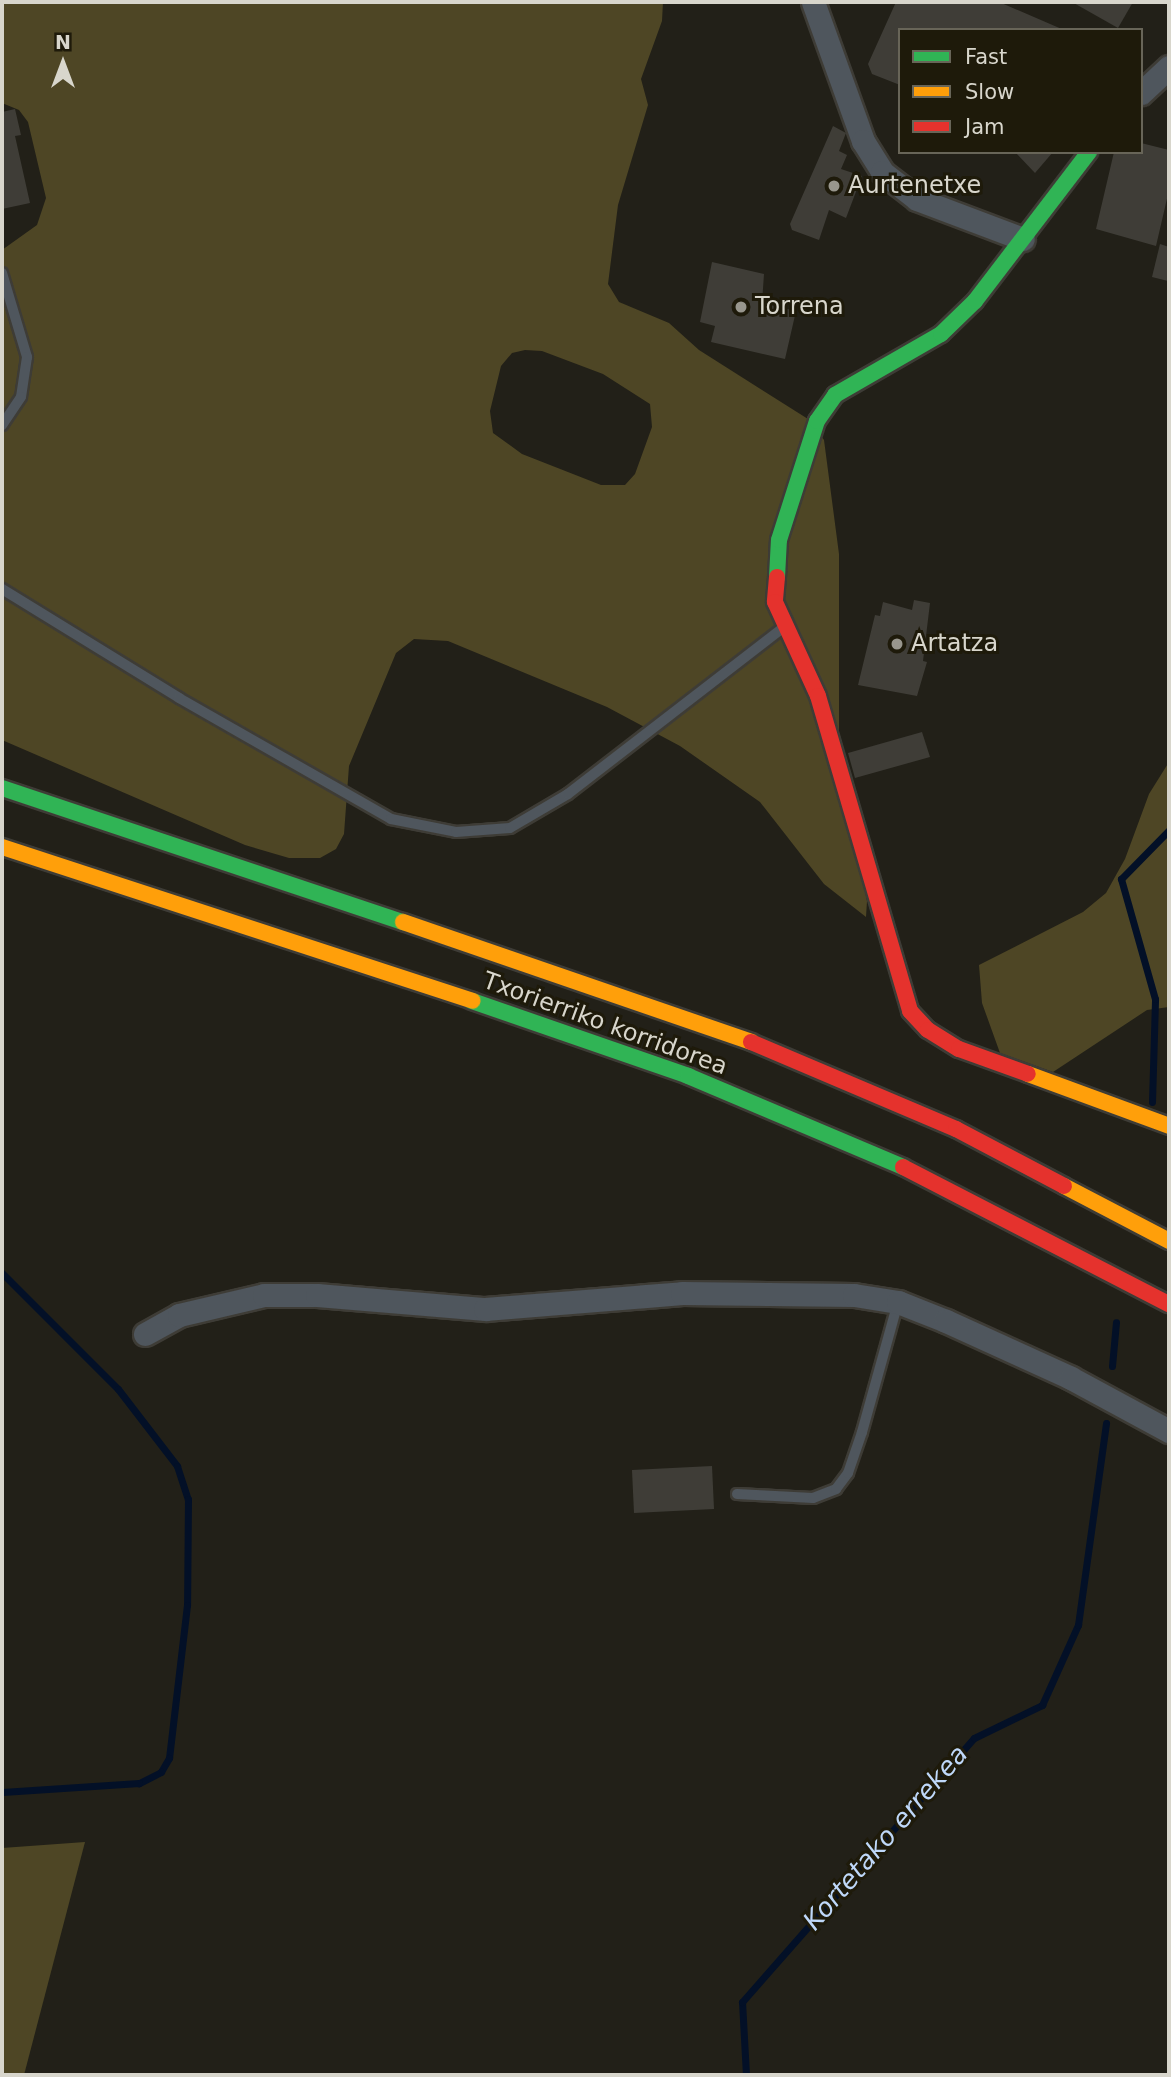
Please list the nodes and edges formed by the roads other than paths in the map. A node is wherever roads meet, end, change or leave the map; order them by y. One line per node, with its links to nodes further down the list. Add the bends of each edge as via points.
1 (813, 2): 5 (street, via 863,141 882,172 917,199)
2 (1169, 67): 3 (street)
3 (1143, 91)
4 (1087, 154): 5 (main road)
5 (1023, 239): 9 (main road, via 975,301 941,334 835,395 817,421 776,563 775,602)
6 (2, 272): 7 (lane, via 27,357 21,397)
7 (2, 425)
8 (2, 589): 9 (lane, via 190,705 391,819 456,832 510,828 568,794)
9 (785, 626): 12 (main road, via 818,696 910,1011 928,1030 959,1049)
10 (2, 788): 13 (main road, Txorierriko korridorea, via 708,1024 956,1129)
11 (2, 847): 15 (main road, Txorierriko korridorea, via 688,1076 932,1179)
12 (1169, 1126)
13 (1169, 1241)
14 (898, 1302): 16 (street, via 854,1295 682,1293 485,1310 317,1295 264,1295 179,1315); 17 (street, via 1071,1378); 18 (lane, via 862,1432 848,1473 836,1489 813,1499)
15 (1169, 1304)
16 (145, 1334)
17 (1169, 1431)
18 (737, 1494)

